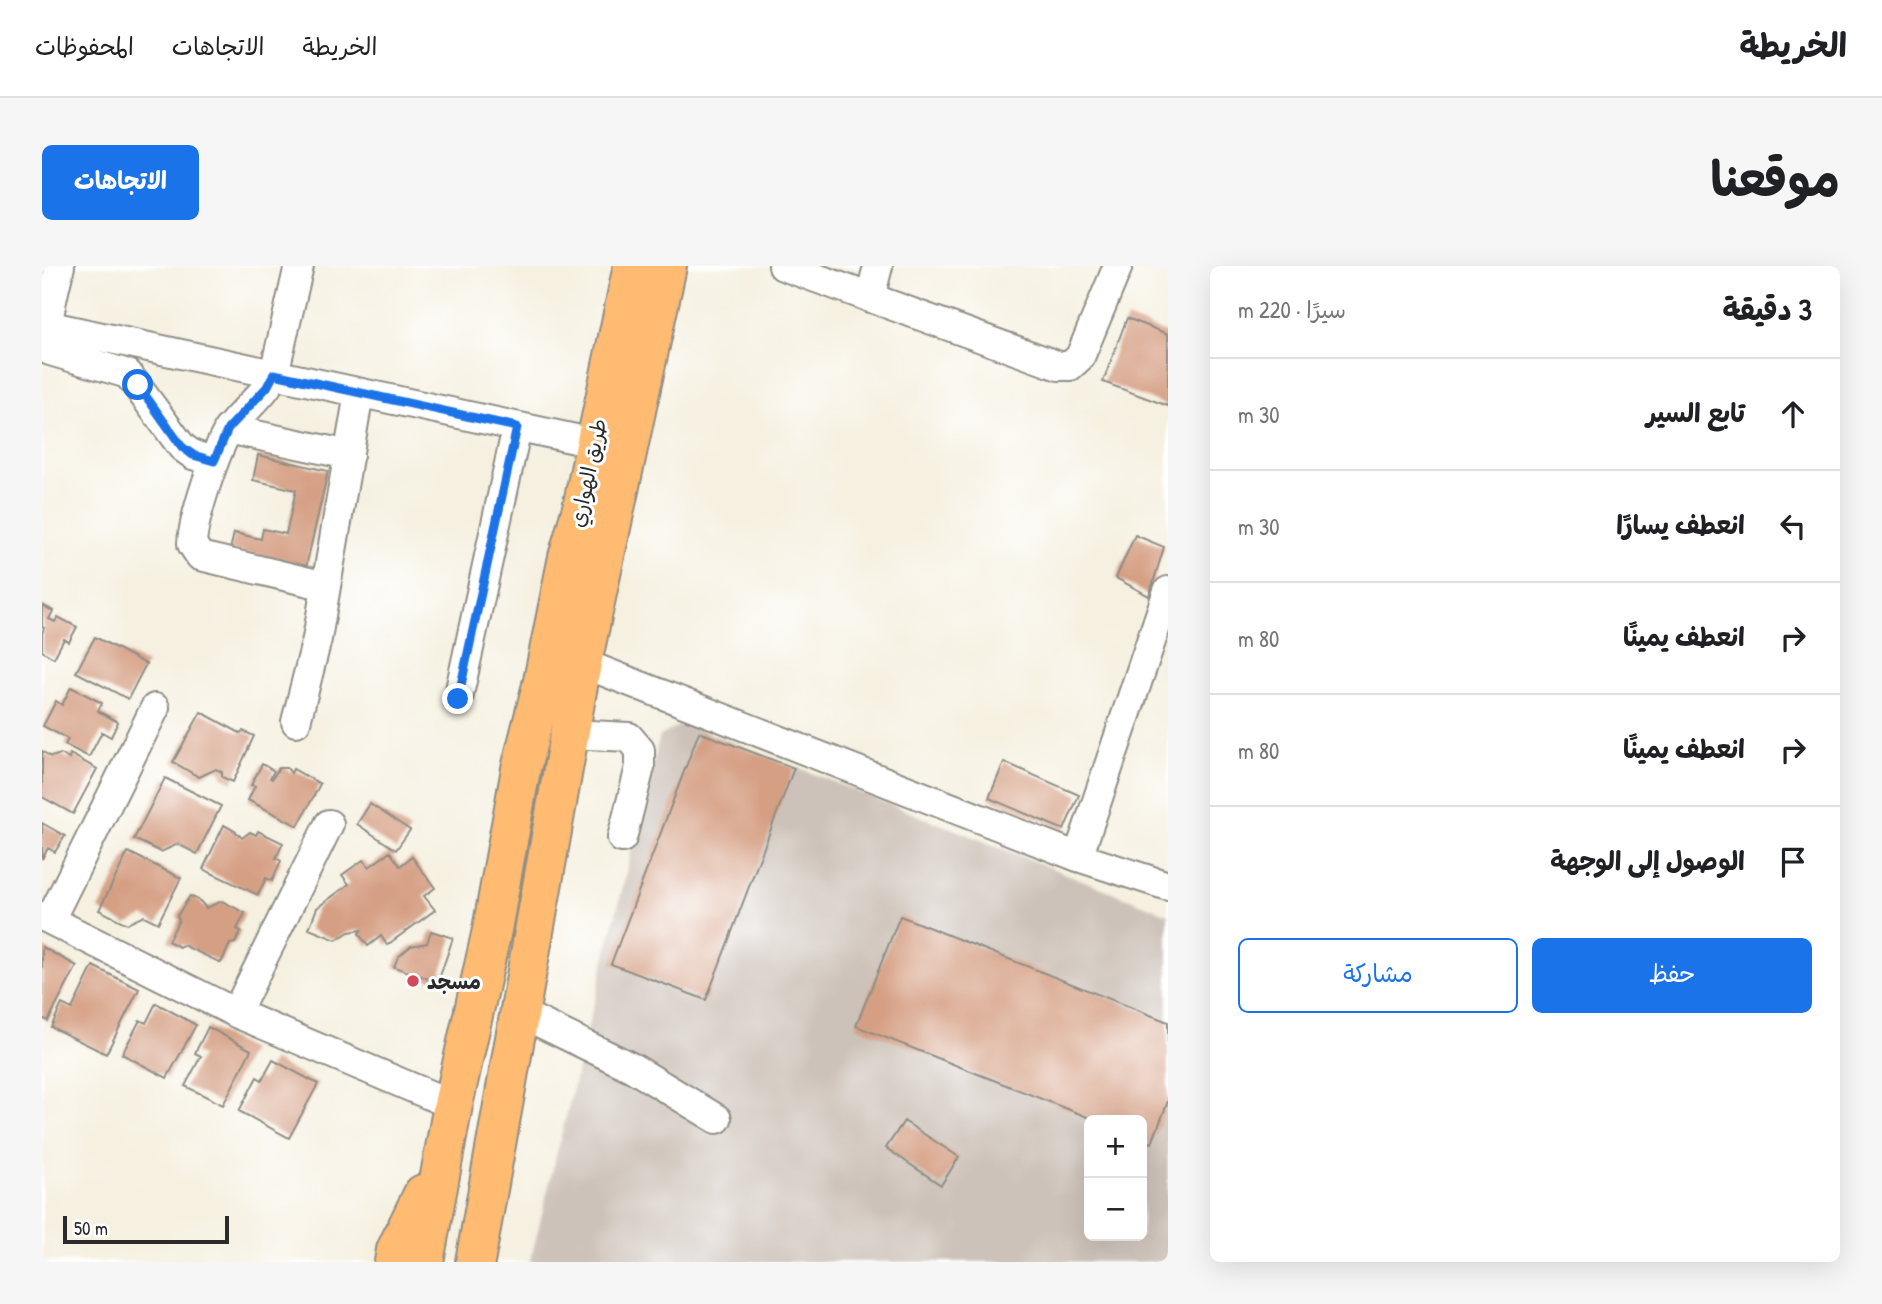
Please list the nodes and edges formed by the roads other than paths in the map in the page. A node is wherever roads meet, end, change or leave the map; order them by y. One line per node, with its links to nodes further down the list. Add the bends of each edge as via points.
1 (60, 266): 9 (street)
2 (299, 266): 10 (street)
3 (633, 266): 14 (highway, طريق الهواري)
4 (667, 266): 19 (highway, طريق الهواري)
5 (783, 266): 8 (street)
6 (878, 266): 8 (street)
7 (1118, 266): 8 (street, via 1080,357 1070,366 1059,366)
8 (870, 298)
9 (46, 325): 10 (street); 16 (street, via 50,351 128,374 182,447)
10 (274, 374): 11 (street); 13 (street)
11 (359, 393): 12 (street); 15 (street)
12 (517, 427): 14 (street); 20 (street)
13 (228, 429): 15 (street); 16 (street)
14 (594, 443): 31 (highway, طريق الهواري)
15 (349, 455): 17 (street)
16 (214, 461): 17 (street, via 191,544 196,553)
17 (326, 586): 22 (street)
18 (1168, 591): 26 (street)
19 (582, 663): 23 (highway, طريق الهواري); 26 (street)
20 (458, 699)
21 (155, 708): 28 (street)
22 (296, 722)
23 (570, 734): 25 (street, via 629,737 640,750); 30 (highway, طريق الهواري)
24 (329, 824): 29 (street)
25 (622, 838)
26 (1078, 858): 27 (street)
27 (1168, 886)
28 (46, 918): 29 (street)
29 (236, 1013): 31 (street)
30 (520, 1013): 32 (street, via 633,1068); 36 (highway, طريق الهواري)
31 (453, 1105): 33 (highway, طريق الهواري)
32 (717, 1119)
33 (442, 1162): 34 (highway, via 412,1213); 35 (highway, طريق الهواري)
34 (394, 1262)
35 (424, 1262)
36 (475, 1262)

